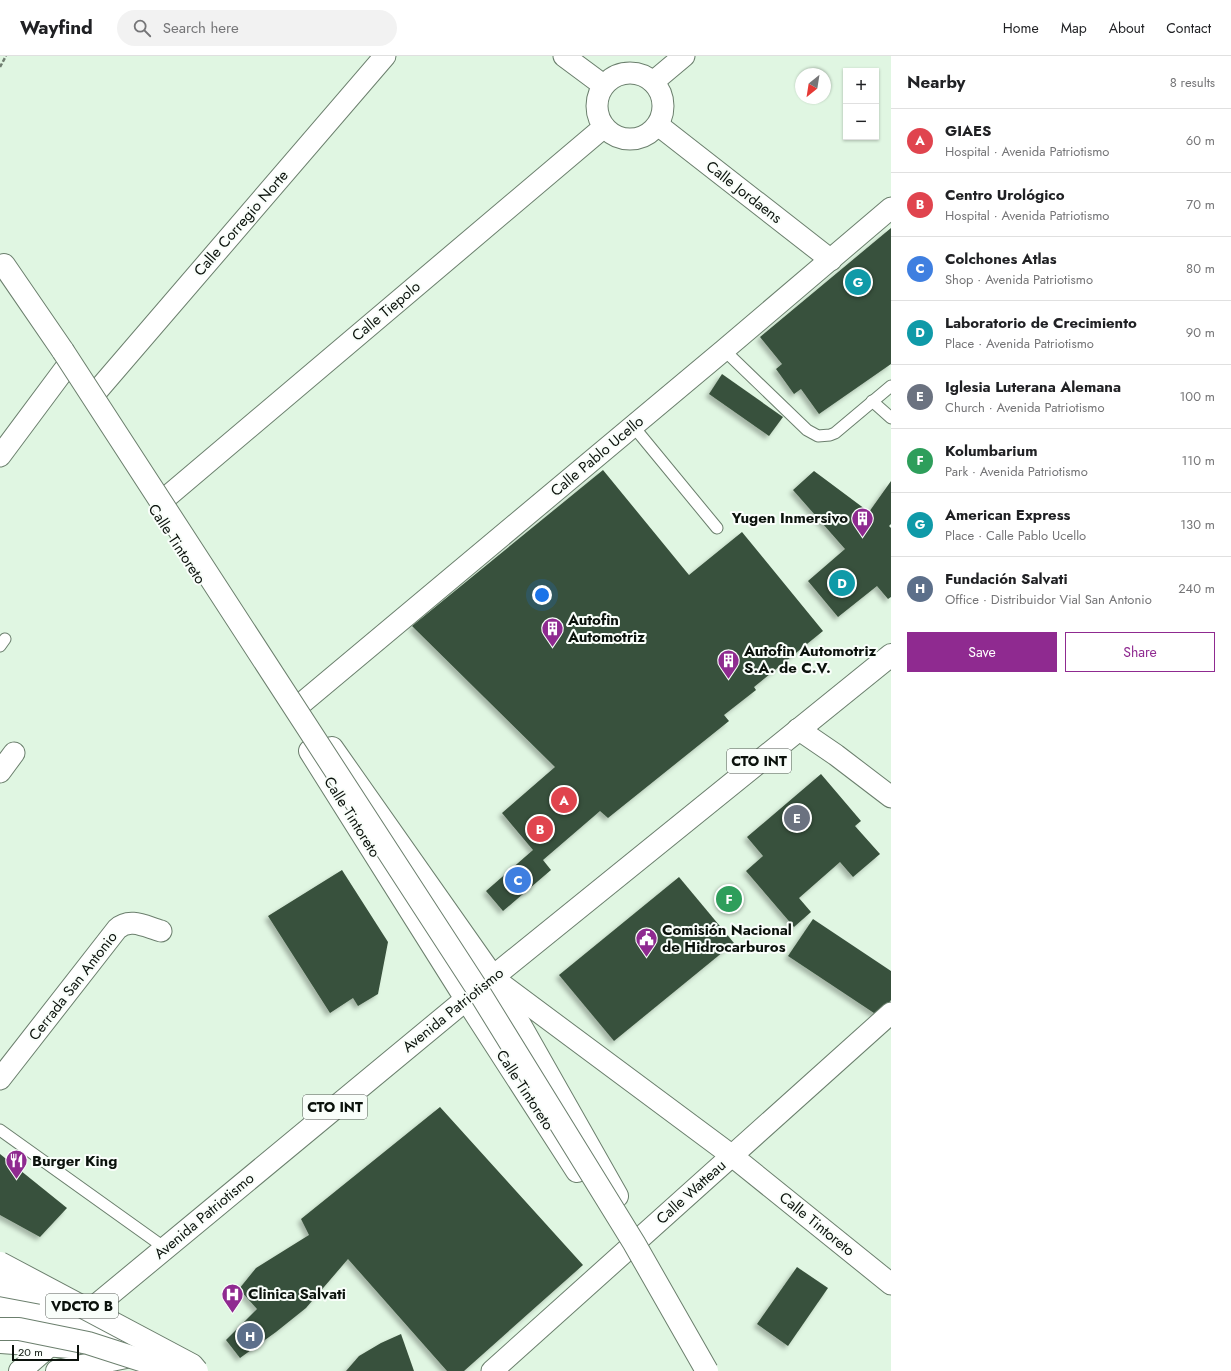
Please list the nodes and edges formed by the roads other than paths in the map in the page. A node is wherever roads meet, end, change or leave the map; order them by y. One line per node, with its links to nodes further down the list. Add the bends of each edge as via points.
1 (385, 56): 14 (street, Calle Corregio Norte)
2 (564, 56): 5 (street)
3 (684, 56): 4 (street)
4 (653, 82): 5 (street, via 642,74 629,72 615,76); 6 (street, via 661,93 664,107)
5 (603, 85): 7 (street, via 597,101 597,110)
6 (658, 125): 7 (street, via 642,137 632,139 612,134); 9 (street, Calle Jordaens)
7 (604, 127): 19 (street, Calle Tiepolo)
8 (891, 208): 9 (street, Calle Pablo Ucello)
9 (831, 260): 11 (street, Calle Pablo Ucello)
10 (2, 262): 12 (main road); 14 (main road, Calle Tintoreto, via 56,326)
11 (724, 350): 15 (lane, via 807,430 818,436 824,437 835,432); 17 (street, Calle Pablo Ucello)
12 (64, 361): 18 (street); 29 (main road, Calle Tintoreto); 53 (main road, bridge, via 476,987 634,1243)
13 (891, 386): 15 (lane)
14 (98, 390): 19 (main road, Calle Tintoreto)
15 (872, 401): 16 (lane)
16 (891, 418)
17 (633, 426): 20 (lane); 22 (street, Calle Pablo Ucello)
18 (0, 456)
19 (168, 496): 22 (main road, Calle Tintoreto)
20 (717, 528)
21 (891, 655): 23 (main road, Avenida Patriotismo / CTO INT)
22 (302, 704): 28 (main road, Calle Tintoreto)
23 (798, 729): 26 (street); 28 (main road, Avenida Patriotismo / CTO INT)
24 (14, 753): 25 (street)
25 (0, 772)
26 (891, 797)
27 (161, 931): 31 (street, Cerrada San Antonio, via 128,923 117,929)
28 (493, 977): 29 (main road, Avenida Patriotismo / CTO INT); 33 (street, Calle Tintoreto); 34 (main road, Calle Tintoreto)
29 (466, 999): 34 (main road, Calle Tintoreto); 35 (main road, Avenida Patriotismo / CTO INT)
30 (891, 1014): 33 (street, Calle Watteau)
31 (0, 1079)
32 (0, 1130): 35 (lane)
33 (731, 1155): 34 (street, Calle Watteau); 38 (street, Calle Tintoreto)
34 (634, 1243): 51 (street, Calle Watteau); 52 (main road, Calle Tintoreto); 54 (main road, Calle Tintoreto)
35 (165, 1248): 40 (main road, Avenida Patriotismo / CTO INT)
36 (0, 1256): 40 (main road, via 23,1270)
37 (0, 1263): 49 (main road, bridge, via 192,1365)
38 (891, 1284)
39 (2, 1299): 40 (main road, VDCTO B); 50 (main road, VDCTO B, bridge, via 43,1293 102,1313)
40 (81, 1318): 43 (main road, Avenida Patriotismo / CTO INT); 44 (main road)
41 (0, 1329): 48 (main road, VDCTO B, bridge, via 20,1329 88,1343)
42 (0, 1342): 43 (main road)
43 (50, 1345): 44 (main road); 45 (main road, Avenida Patriotismo / CTO INT)
44 (140, 1354): 46 (main road); 47 (main road)
45 (20, 1371)
46 (57, 1371)
47 (171, 1371)
48 (175, 1371)
49 (197, 1371)
50 (210, 1371)
51 (492, 1371)
52 (695, 1371)
53 (707, 1371)
54 (716, 1371)

